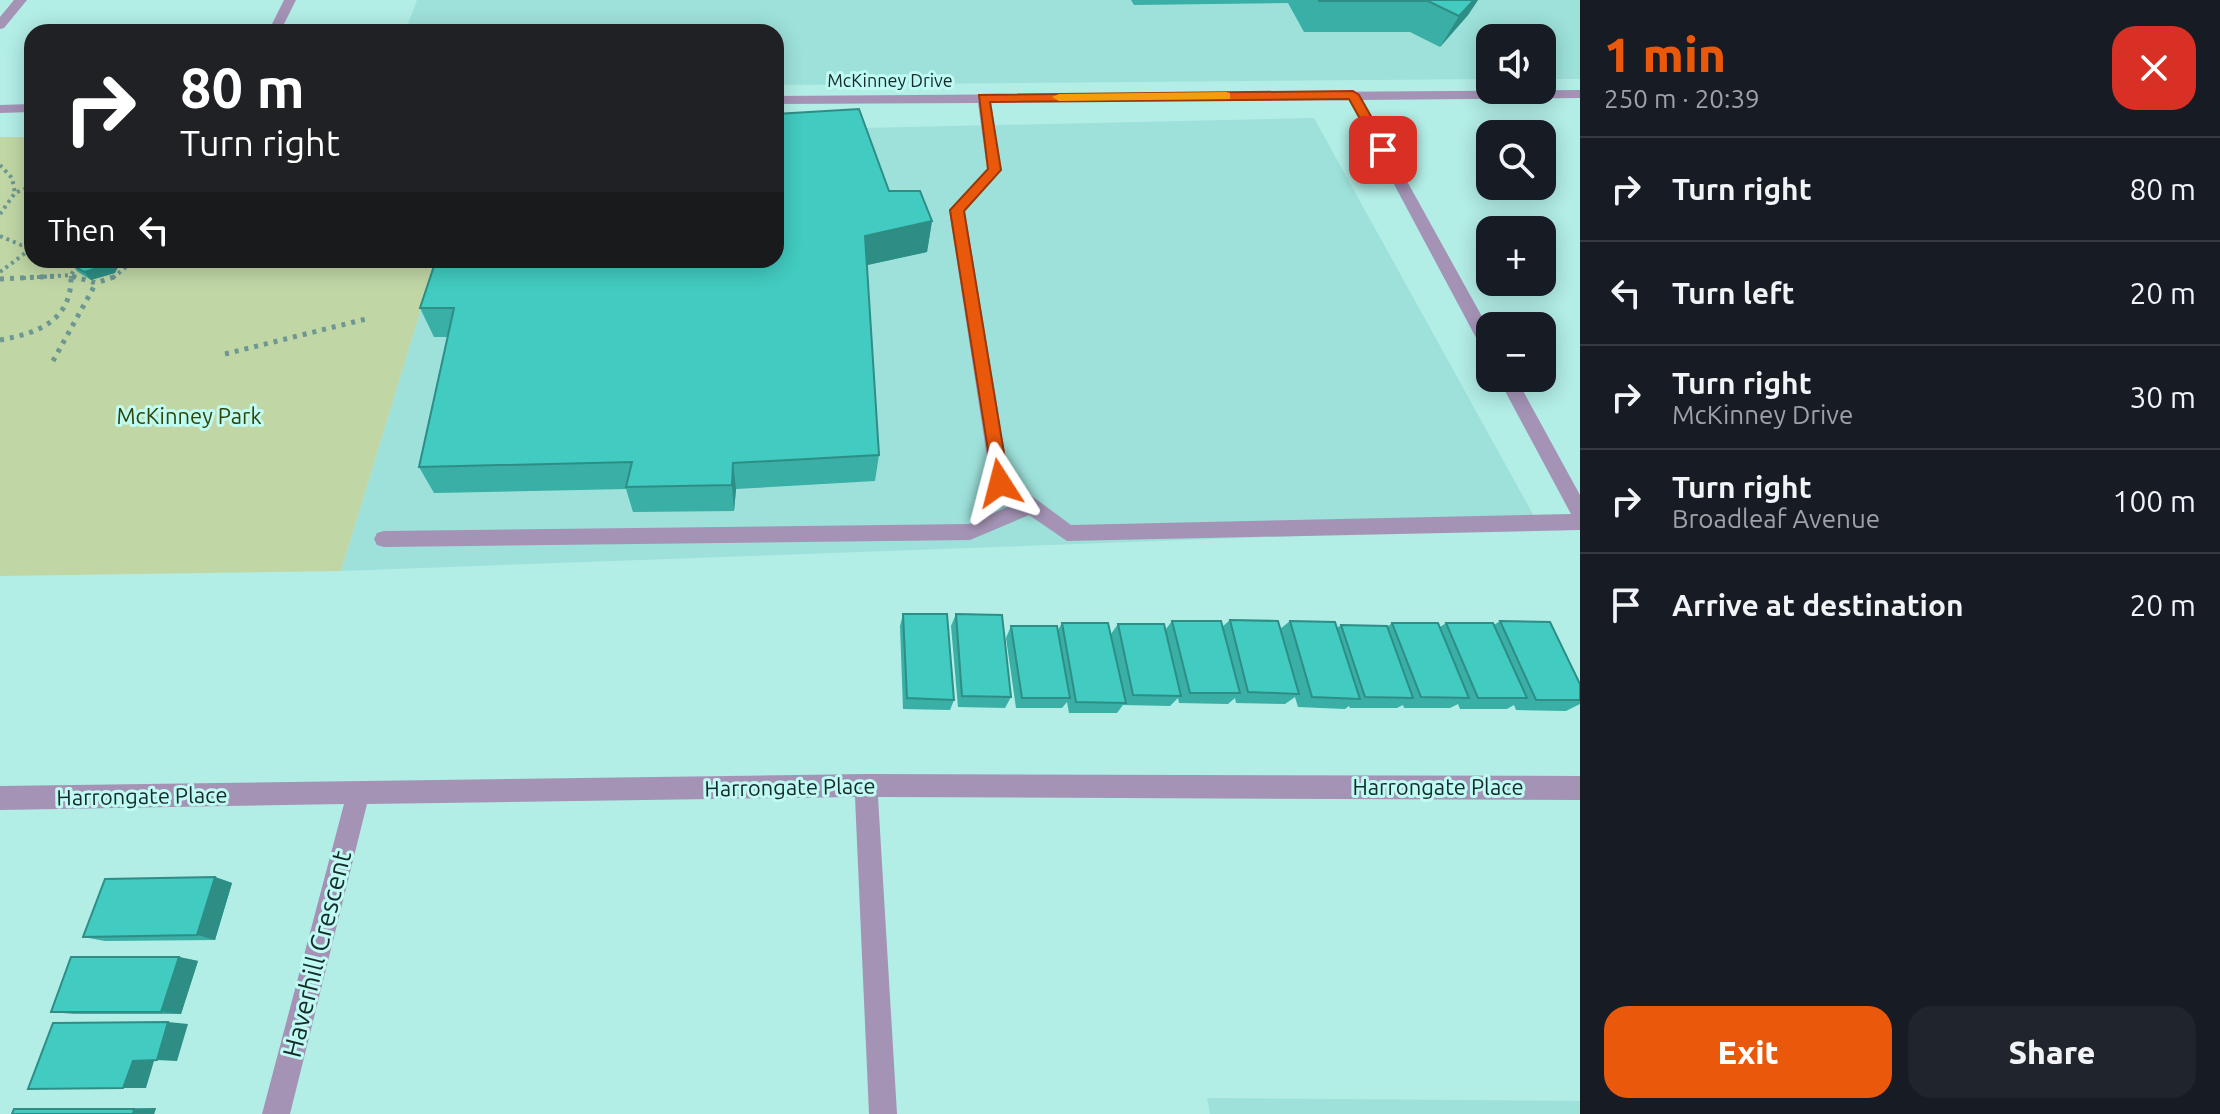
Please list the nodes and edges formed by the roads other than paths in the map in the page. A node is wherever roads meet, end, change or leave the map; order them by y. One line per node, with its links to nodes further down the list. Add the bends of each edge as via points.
1 (21, 0): 4 (street)
2 (290, 0): 3 (street)
3 (278, 24)
4 (0, 25)
5 (1580, 94): 6 (street, McKinney Drive)
6 (1353, 95): 7 (street, McKinney Drive); 11 (street)
7 (984, 98): 8 (street, McKinney Drive); 13 (street, via 994,170 957,210 1000,483)
8 (784, 100)
9 (24, 108): 10 (street)
10 (0, 109)
11 (1476, 321)
12 (1515, 392): 14 (street)
13 (1031, 506): 15 (street, via 1067,533); 16 (street, via 970,532)
14 (1580, 513)
15 (1580, 522)
16 (384, 539)
17 (866, 785): 18 (street, Harrongate Place); 19 (street, Harrongate Place); 22 (street)
18 (1580, 788)
19 (358, 794): 20 (street, Harrongate Place); 21 (street, Haverhill Crescent)
20 (0, 798)
21 (276, 1114)
22 (883, 1114)

